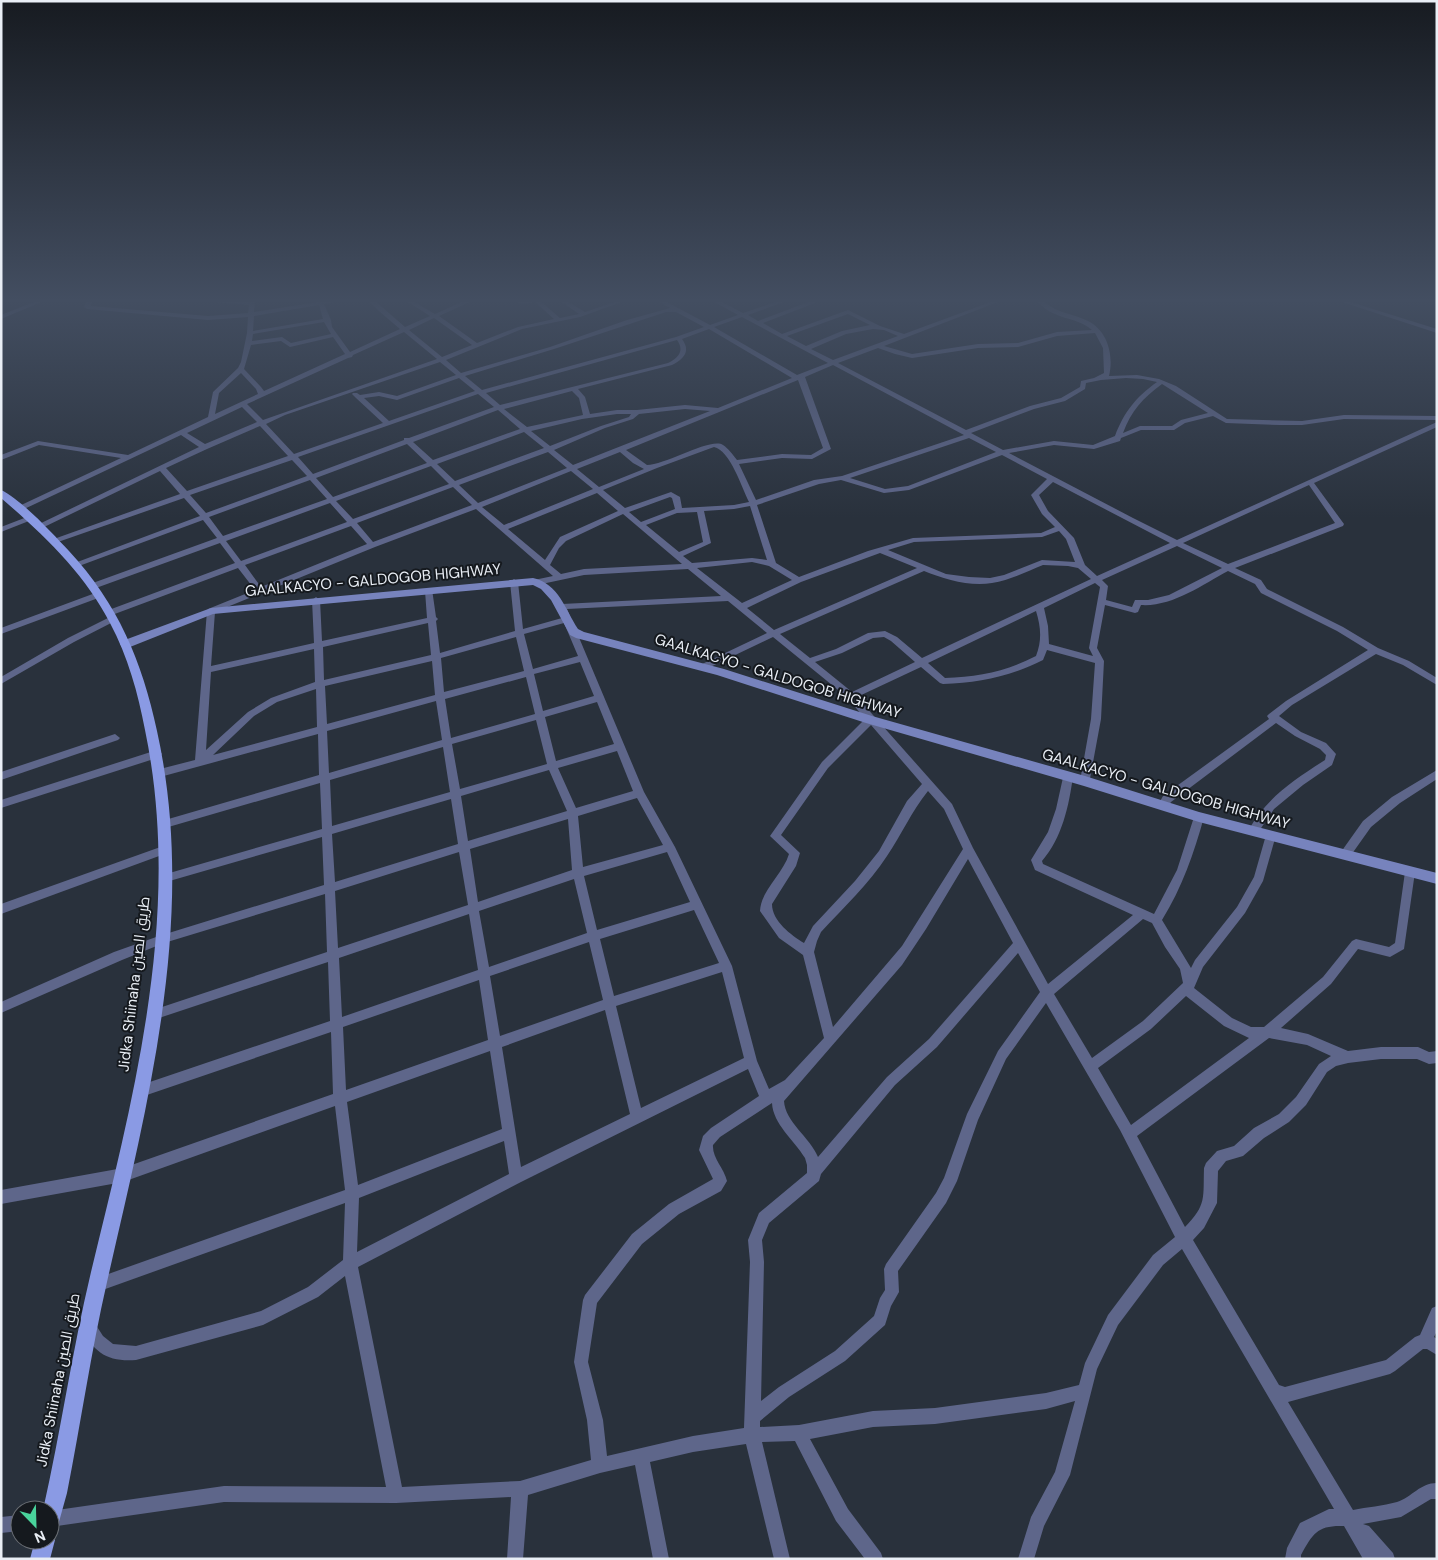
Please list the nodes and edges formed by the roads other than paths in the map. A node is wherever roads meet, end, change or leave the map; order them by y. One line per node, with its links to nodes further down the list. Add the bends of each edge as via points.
1 (237, 373): 27 (street, via 216,392)
2 (245, 373): 20 (street)
3 (312, 373): 20 (street)
4 (402, 373): 18 (street)
5 (457, 373): 13 (street)
6 (471, 373): 13 (street)
7 (552, 373): 19 (street)
8 (641, 373): 17 (street)
9 (792, 373): 14 (street)
10 (809, 373): 14 (street)
11 (855, 373): 35 (street)
12 (1107, 373): 15 (street)
13 (461, 376): 19 (street); 21 (street, via 397,398 379,394)
14 (799, 377): 24 (street); 45 (street, via 826,449 812,457 782,456)
15 (1102, 378): 16 (street, via 1136,376); 35 (street, via 1083,382 1083,388 1063,400 1032,407)
16 (1161, 382): 26 (street); 36 (street, via 1132,405)
17 (574, 389): 23 (street); 28 (street, via 582,397)
18 (350, 390): 21 (street); 30 (street)
19 (479, 393): 23 (street); 31 (street)
20 (262, 395): 22 (street)
21 (358, 397): 31 (street)
22 (243, 404): 27 (street); 30 (street)
23 (498, 408): 33 (street); 37 (street)
24 (720, 410): 25 (street, via 685,407); 40 (street)
25 (637, 412): 28 (street); 39 (street, via 631,418)
26 (1214, 414): 29 (street, via 1226,421 1280,423 1344,417); 36 (street, via 1183,421 1174,428 1140,428)
27 (211, 418): 34 (street)
28 (587, 418): 33 (street)
29 (1437, 418)
30 (261, 422): 38 (street); 43 (street)
31 (388, 423): 43 (street)
32 (1437, 424): 53 (street)
33 (524, 430): 39 (street); 46 (street)
34 (181, 432): 38 (street); 42 (street)
35 (967, 434): 41 (street); 51 (street)
36 (1118, 439): 41 (street, via 1094,447 1054,443)
37 (407, 440): 46 (street); 50 (street)
38 (204, 447): 47 (street)
39 (547, 448): 48 (street); 54 (street)
40 (620, 449): 48 (street); 49 (street, via 645,467)
41 (1004, 452): 51 (street, via 909,488 890,492); 52 (street)
42 (128, 457): 44 (street, via 38,443); 65 (street)
43 (293, 457): 50 (street); 57 (street)
44 (1, 458)
45 (735, 462): 49 (street, via 718,445); 59 (street)
46 (432, 463): 54 (street); 58 (street)
47 (161, 467): 57 (street); 65 (street)
48 (571, 468): 55 (street); 60 (street)
49 (656, 468): 55 (street)
50 (311, 477): 58 (street); 64 (street)
51 (843, 478): 59 (street, via 817,482)
52 (1052, 479): 69 (street, via 1035,495 1039,505); 73 (street)
53 (1310, 482): 73 (street); 84 (street, via 1340,524)
54 (454, 483): 60 (street); 66 (street)
55 (598, 490): 63 (street); 68 (street)
56 (1, 493): 65 (main road, Jidka Shiinaha طريق الصين)
57 (186, 493): 64 (street); 72 (street)
58 (331, 500): 66 (street); 71 (street)
59 (753, 504): 61 (street); 79 (street)
60 (477, 506): 68 (street); 74 (street)
61 (700, 510): 62 (street); 76 (street, via 707,543)
62 (679, 511): 63 (street, via 676,497 671,494); 67 (street)
63 (625, 512): 67 (street); 80 (street, via 564,539)
64 (204, 516): 71 (street); 77 (street)
65 (30, 518): 70 (street); 72 (main road, Jidka Shiinaha طريق الصين)
66 (351, 522): 74 (street); 78 (street)
67 (640, 525): 76 (street)
68 (503, 528): 80 (street)
69 (1059, 528): 75 (street, via 1042,534 920,539); 82 (street, via 1070,538)
70 (1, 530)
71 (220, 539): 78 (street); 91 (street)
72 (55, 540): 77 (main road, Jidka Shiinaha طريق الصين)
73 (1177, 543): 84 (street); 86 (street)
74 (372, 545): 90 (street)
75 (880, 550): 83 (street); 87 (street)
76 (677, 556): 81 (street)
77 (76, 564): 91 (main road, Jidka Shiinaha طريق الصين)
78 (241, 564): 90 (street); 100 (street)
79 (772, 564): 81 (street, via 752,560); 87 (street)
80 (546, 565): 85 (street)
81 (690, 566): 85 (street); 93 (street)
82 (1081, 566): 83 (street, via 1042,562 990,581 944,576); 86 (street)
83 (923, 568): 105 (street)
84 (1229, 568): 95 (street, via 1187,590 1151,603 1138,602 1135,610); 109 (street, via 1258,582 1264,591)
85 (558, 576): 89 (street)
86 (1098, 579): 95 (street, via 1104,586); 97 (street)
87 (798, 580): 96 (street)
88 (514, 582): 89 (street, GAALKACYO - GALDOGOB HIGHWAY); 92 (street, GAALKACYO - GALDOGOB HIGHWAY); 104 (street)
89 (537, 582): 98 (street, GAALKACYO - GALDOGOB HIGHWAY, via 547,588)
90 (260, 590): 99 (street)
91 (95, 591): 100 (main road, Jidka Shiinaha طريق الصين); 103 (street)
92 (429, 591): 94 (street, GAALKACYO - GALDOGOB HIGHWAY); 101 (street)
93 (729, 598): 96 (street); 98 (street)
94 (316, 600): 99 (street, GAALKACYO - GALDOGOB HIGHWAY); 107 (street)
95 (1102, 602): 112 (street, via 1094,648)
96 (741, 607): 105 (street)
97 (1039, 607): 108 (street, via 1045,626); 114 (street)
98 (562, 608): 102 (street); 115 (street, GAALKACYO - GALDOGOB HIGHWAY, via 574,632)
99 (211, 611): 106 (street, GAALKACYO - GALDOGOB HIGHWAY); 116 (street)
100 (111, 616): 106 (main road, Jidka Shiinaha طريق الصين); 118 (street)
101 (434, 619): 107 (street); 110 (street)
102 (567, 620): 104 (street); 111 (street)
103 (1, 631)
104 (519, 632): 110 (street); 117 (street)
105 (774, 633): 113 (street); 115 (street)
106 (126, 644): 131 (main road, Jidka Shiinaha طريق الصين, via 142,690)
107 (318, 645): 116 (street); 120 (street)
108 (1044, 646): 112 (street); 114 (street, via 1040,658 1022,668 1002,675 958,681 943,681)
109 (1375, 650): 119 (street, via 1406,663); 125 (street, via 1289,703 1272,716)
110 (435, 657): 120 (street); 121 (street)
111 (583, 658): 117 (street); 123 (street)
112 (1100, 660): 139 (street, via 1096,719)
113 (807, 662): 114 (street, via 878,633 894,638); 122 (street)
114 (923, 662): 122 (street)
115 (703, 667): 126 (street, GAALKACYO - GALDOGOB HIGHWAY)
116 (207, 670): 132 (street)
117 (529, 672): 121 (street); 124 (street)
118 (1, 681)
119 (1437, 682)
120 (320, 684): 127 (street); 132 (street, via 274,700 251,714)
121 (440, 696): 127 (street); 129 (street)
122 (850, 696): 126 (street)
123 (600, 698): 124 (street); 130 (street)
124 (540, 716): 129 (street); 133 (street)
125 (1275, 718): 144 (street); 148 (street, via 1331,754 1329,762 1270,806)
126 (870, 720): 137 (street, GAALKACYO - GALDOGOB HIGHWAY); 140 (street); 169 (street, via 825,766 775,836 795,853 766,903 766,911 783,935)
127 (322, 729): 132 (street); 138 (street)
128 (116, 738): 136 (street)
129 (447, 742): 138 (street); 141 (street)
130 (620, 746): 133 (street); 142 (street)
131 (157, 754): 134 (main road, Jidka Shiinaha طريق الصين); 143 (street)
132 (200, 761): 134 (street)
133 (552, 765): 141 (street); 145 (street)
134 (160, 773): 147 (main road, Jidka Shiinaha طريق الصين)
135 (1437, 774): 155 (street, via 1396,800 1367,824)
136 (1, 776)
137 (1068, 776): 139 (street, GAALKACYO - GALDOGOB HIGHWAY); 164 (street, via 1065,800 1044,852 1036,860 1039,867)
138 (324, 778): 147 (street); 149 (street)
139 (1085, 781): 144 (street, GAALKACYO - GALDOGOB HIGHWAY)
140 (928, 784): 154 (street, via 948,807); 169 (street, via 911,804 883,854 818,929)
141 (456, 793): 149 (street); 151 (street)
142 (639, 793): 145 (street); 152 (street)
143 (1, 804)
144 (1163, 805): 146 (street, GAALKACYO - GALDOGOB HIGHWAY)
145 (573, 813): 151 (street); 157 (street)
146 (1199, 817): 148 (street, GAALKACYO - GALDOGOB HIGHWAY); 165 (street, via 1173,893)
147 (165, 824): 153 (main road, Jidka Shiinaha طريق الصين)
148 (1253, 831): 150 (street, GAALKACYO - GALDOGOB HIGHWAY)
149 (327, 832): 158 (street); 160 (street)
150 (1271, 835): 155 (street, GAALKACYO - GALDOGOB HIGHWAY); 173 (street, via 1259,878 1241,910 1198,964)
151 (464, 846): 160 (street); 162 (street)
152 (670, 847): 157 (street); 161 (street)
153 (166, 849): 158 (main road, Jidka Shiinaha طريق الصين); 163 (street)
154 (968, 850): 168 (street); 180 (street, via 905,950)
155 (1345, 855): 156 (street, GAALKACYO - GALDOGOB HIGHWAY)
156 (1410, 872): 159 (street, GAALKACYO - GALDOGOB HIGHWAY); 179 (street, via 1400,946 1390,952 1356,944 1324,984)
157 (578, 874): 162 (street); 166 (street)
158 (166, 878): 167 (main road, Jidka Shiinaha طريق الصين)
159 (1437, 879)
160 (329, 888): 167 (street); 170 (street)
161 (698, 904): 166 (street); 171 (street)
162 (473, 908): 170 (street); 172 (street)
163 (1, 909)
164 (1142, 914): 165 (street); 174 (street)
165 (1156, 920): 173 (street, via 1186,968)
166 (593, 936): 172 (street); 175 (street)
167 (163, 939): 176 (street); 177 (main road, Jidka Shiinaha طريق الصين)
168 (1019, 944): 174 (street); 193 (street, via 933,1043 890,1081)
169 (808, 952): 180 (street)
170 (333, 956): 177 (street); 178 (street)
171 (726, 966): 175 (street); 184 (street)
172 (484, 973): 178 (street); 181 (street)
173 (1190, 984): 179 (street, via 1187,990 1228,1022 1250,1033); 185 (street, via 1147,1025)
174 (1047, 992): 185 (street); 206 (street, via 1002,1055 972,1118 941,1198 891,1269 892,1292 880,1320 840,1356 784,1392)
175 (609, 1003): 181 (street); 190 (street)
176 (1, 1008)
177 (153, 1015): 187 (main road, Jidka Shiinaha طريق الصين)
178 (336, 1025): 187 (street); 189 (street)
179 (1265, 1032): 182 (street, via 1308,1040); 192 (street)
180 (830, 1040): 186 (street)
181 (495, 1043): 189 (street); 191 (street)
182 (1348, 1057): 183 (street, via 1418,1053 1428,1058); 198 (street, via 1323,1068 1301,1101 1284,1118 1259,1132 1238,1151 1222,1156 1211,1168 1210,1203 1199,1224)
183 (1437, 1057)
184 (751, 1061): 188 (street); 190 (street)
185 (1090, 1066): 192 (street)
186 (793, 1082): 188 (street); 193 (street, via 781,1094 778,1106 780,1114 813,1158)
187 (141, 1091): 194 (main road, Jidka Shiinaha طريق الصين)
188 (766, 1097): 210 (street, via 742,1117 721,1128 706,1145 720,1181 716,1186 674,1209 637,1239 590,1300 580,1362 595,1420)
189 (340, 1099): 194 (street); 196 (street)
190 (637, 1117): 195 (street)
191 (509, 1134): 195 (street); 196 (street)
192 (1130, 1134): 198 (street)
193 (814, 1172): 206 (street, via 814,1176 764,1218 754,1240 757,1262)
194 (123, 1176): 197 (street); 200 (main road, Jidka Shiinaha طريق الصين)
195 (516, 1177): 199 (street)
196 (352, 1194): 199 (street); 200 (street)
197 (1, 1197)
198 (1184, 1239): 204 (street, via 1158,1260 1113,1320 1090,1368); 205 (street)
199 (350, 1264): 202 (street, via 313,1292 263,1318 136,1353 120,1354 105,1350); 213 (street)
200 (97, 1285): 202 (main road, Jidka Shiinaha طريق الصين)
201 (1437, 1313): 203 (street)
202 (88, 1324): 214 (main road, Jidka Shiinaha طريق الصين)
203 (1431, 1344): 205 (street, via 1420,1342 1390,1366 1285,1395)
204 (1085, 1391): 207 (street, via 1046,1401 935,1416 873,1419); 221 (street, via 1062,1476 1037,1523)
205 (1274, 1391): 215 (street)
206 (753, 1417): 208 (street)
207 (799, 1433): 208 (street); 220 (street, via 842,1515)
208 (752, 1435): 209 (street); 219 (street)
209 (641, 1455): 210 (street); 218 (street)
210 (600, 1465): 211 (street)
211 (520, 1489): 213 (street); 217 (street)
212 (1437, 1491): 215 (street, via 1429,1491 1401,1509)
213 (396, 1495): 216 (street, via 224,1494)
214 (54, 1500)
215 (1351, 1518): 222 (street, via 1329,1517 1306,1529); 223 (street); 224 (street)
216 (60, 1519)
217 (515, 1559)
218 (660, 1559)
219 (782, 1559)
220 (875, 1559)
221 (1026, 1559)
222 (1293, 1559)
223 (1373, 1559)
224 (1387, 1559)

